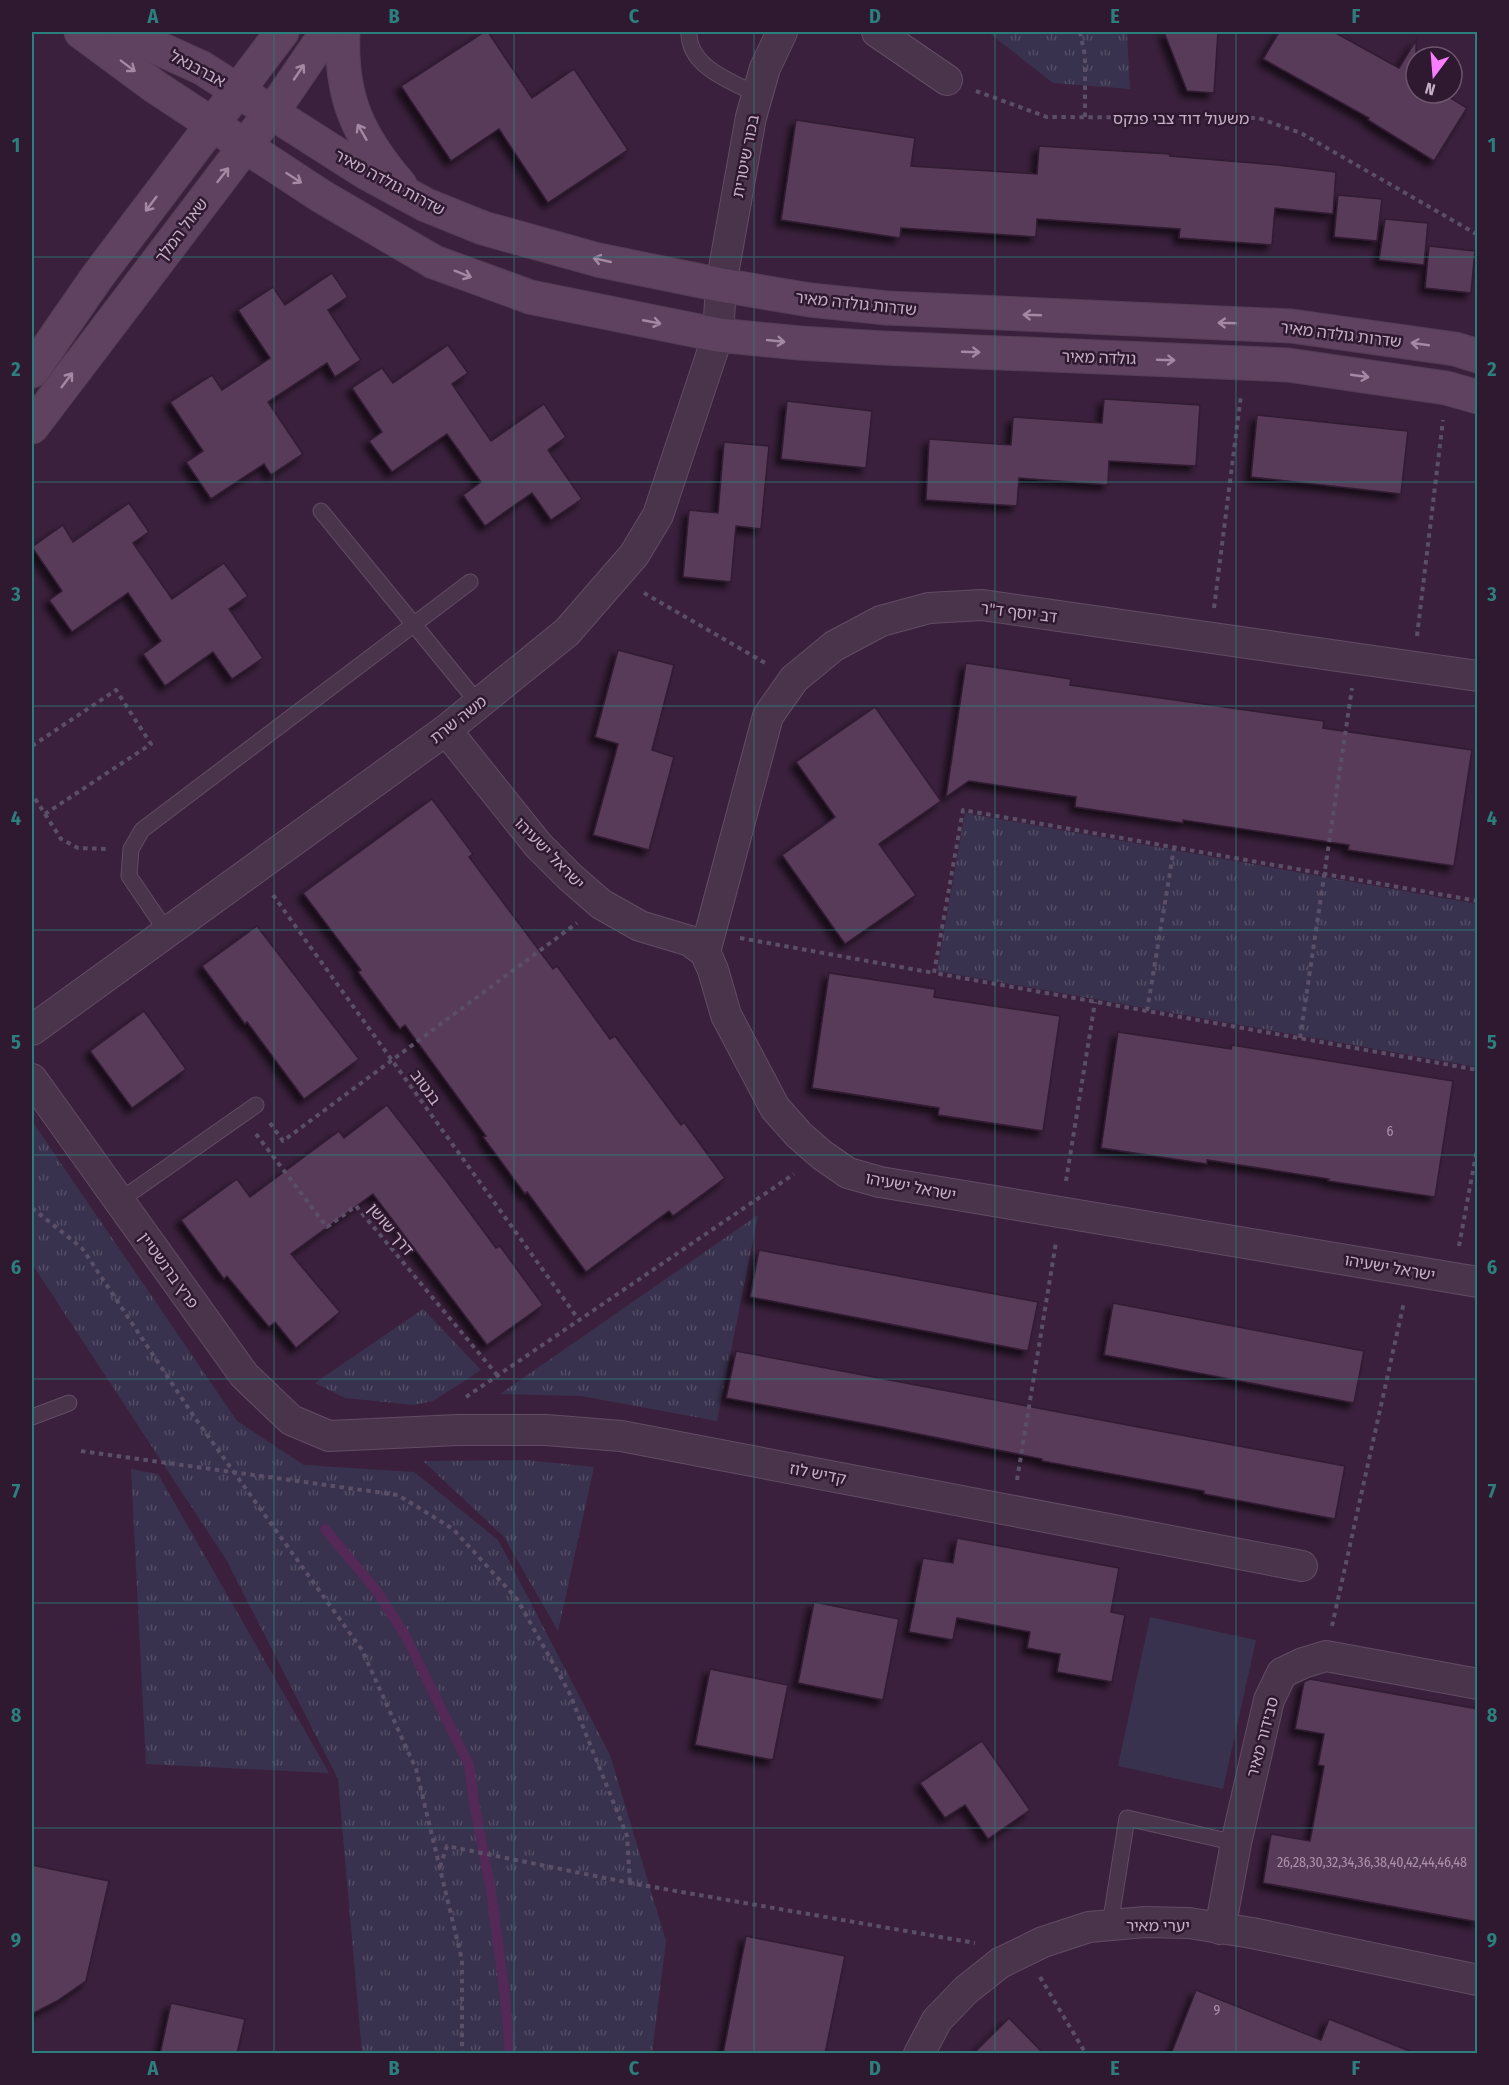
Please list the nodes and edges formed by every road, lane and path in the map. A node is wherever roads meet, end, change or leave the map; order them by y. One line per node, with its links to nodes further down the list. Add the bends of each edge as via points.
1 (81, 32): 15 (street, one-way to 15)
2 (123, 32): 11 (street, אברבנאל, via 202,68)
3 (282, 32): 11 (street)
4 (327, 32): 13 (street, שאול המלך, one-way to 4)
5 (343, 32): 17 (street, one-way to 5, via 380,162 357,124 347,92)
6 (689, 32): 12 (lane, via 688,44 708,69)
7 (782, 32): 12 (street, בכור שיטרית)
8 (877, 32): 10 (street)
9 (1080, 32): 14 (path, via 1085,56)
10 (947, 80): 14 (path, משעול דוד צבי פנקס, via 1047,117)
11 (238, 90): 13 (street, אברבנאל); 15 (street)
12 (758, 94): 19 (street, בכור שיטרית)
13 (270, 112): 16 (street, שאול המלך); 17 (street, שדרות גולדה מאיר)
14 (1085, 118): 18 (path, משעול דוד צבי פנקס, via 1258,118 1300,133)
15 (212, 124): 16 (street); 23 (street, one-way to 23)
16 (245, 146): 20 (street, one-way to 20, via 379,230 455,271 530,297); 26 (street, שאול המלך, one-way to 16)
17 (409, 196): 19 (street, שדרות גולדה מאיר, one-way to 17, via 598,260 483,228)
18 (1478, 236)
19 (721, 285): 20 (street, משה שרת); 21 (street, שדרות גולדה מאיר, one-way to 19, via 1455,349 1292,326 887,308)
20 (718, 335): 22 (street, גולדה מאיר, one-way to 22, via 883,348); 28 (street, משה שרת, via 658,515 634,555)
21 (1478, 356)
22 (1245, 363): 24 (street, גולדה מאיר, one-way to 24, via 1288,365); 31 (path)
23 (32, 371)
24 (1446, 388): 25 (street, גולדה מאיר); 33 (path)
25 (1478, 397)
26 (32, 427)
27 (321, 511): 30 (lane)
28 (615, 577): 35 (path); 36 (street, משה שרת, via 567,632)
29 (470, 582): 30 (lane)
30 (413, 624): 36 (lane); 42 (lane, via 142,830)
31 (1211, 638): 32 (street, דב יוסף ד"ר); 35 (street, דב יוסף ד"ר, via 982,605 929,608 881,621 834,646)
32 (1356, 658): 33 (street, דב יוסף ד"ר); 44 (path)
33 (1413, 667): 34 (street, דב יוסף ד"ר)
34 (1478, 676)
35 (794, 679): 48 (street, דב יוסף ד"ר, via 768,716)
36 (479, 704): 37 (street, משה שרת)
37 (446, 730): 43 (street, משה שרת); 46 (street, ישראל ישעיהו, via 538,845)
38 (32, 746): 40 (path, via 116,690 151,744)
39 (32, 794): 40 (path)
40 (45, 814): 42 (path, via 61,839 78,848)
41 (1174, 848): 44 (path); 49 (path, via 963,810); 51 (path)
42 (131, 849): 47 (lane, via 129,876)
43 (254, 869): 47 (street, משה שרת); 54 (path, בנטוב)
44 (1325, 874): 45 (path); 53 (path)
45 (1478, 901)
46 (601, 904): 48 (street, ישראל ישעיהו, via 640,926); 54 (path)
47 (168, 932): 52 (street, משה שרת)
48 (708, 942): 49 (path); 61 (street, ישראל ישעיהו, via 726,1016 775,1108)
49 (934, 973): 50 (path)
50 (1095, 1002): 51 (path); 64 (path)
51 (1147, 1011): 53 (path)
52 (32, 1030)
53 (1300, 1038): 55 (path)
54 (392, 1060): 59 (path); 67 (path, בנטוב)
55 (1478, 1070)
56 (32, 1079): 62 (street, פרץ ברנשטיין)
57 (256, 1105): 58 (lane)
58 (241, 1116): 62 (lane); 68 (path, דרך שושן, via 327,1227 356,1206)
59 (283, 1141)
60 (1478, 1144): 66 (path)
61 (822, 1155): 64 (street, ישראל ישעיהו, via 848,1173 880,1182); 67 (path)
62 (119, 1200): 72 (street, פרץ ברנשטיין, via 244,1375 291,1420)
63 (32, 1208): 74 (path, via 82,1248)
64 (1061, 1212): 65 (street, ישראל ישעיהו); 75 (path)
65 (1410, 1271): 66 (street, ישראל ישעיהו); 77 (path)
66 (1465, 1280)
67 (579, 1320): 68 (path)
68 (498, 1376): 69 (path)
69 (460, 1401)
70 (69, 1403): 71 (lane)
71 (32, 1417)
72 (328, 1436): 75 (street, קדיש לוז, via 546,1430 621,1436)
73 (81, 1451): 74 (path)
74 (235, 1473): 80 (path, via 362,1650 416,1768); 81 (path, via 398,1495 453,1529 517,1599 569,1692 627,1836)
75 (1012, 1510): 76 (street, קדיש לוז)
76 (1302, 1566)
77 (1326, 1656): 78 (street, סבידור מאיר); 79 (street, סבידור מאיר, via 1282,1673 1269,1700)
78 (1478, 1684)
79 (1236, 1843): 82 (lane, via 1127,1818); 83 (street, סבידור מאיר)
80 (440, 1868): 81 (path, via 447,1846); 86 (path, via 462,1960)
81 (630, 1883): 84 (path)
82 (1110, 1925): 83 (street, יערי מאיר, via 1189,1923); 84 (street, יערי מאיר, via 1089,1927)
83 (1220, 1929): 85 (street, יערי מאיר)
84 (1024, 1951): 87 (street, יערי מאיר, via 1000,1963 966,1990 937,2020); 88 (path)
85 (1478, 1980)
86 (462, 2054)
87 (919, 2054)
88 (1086, 2054)

